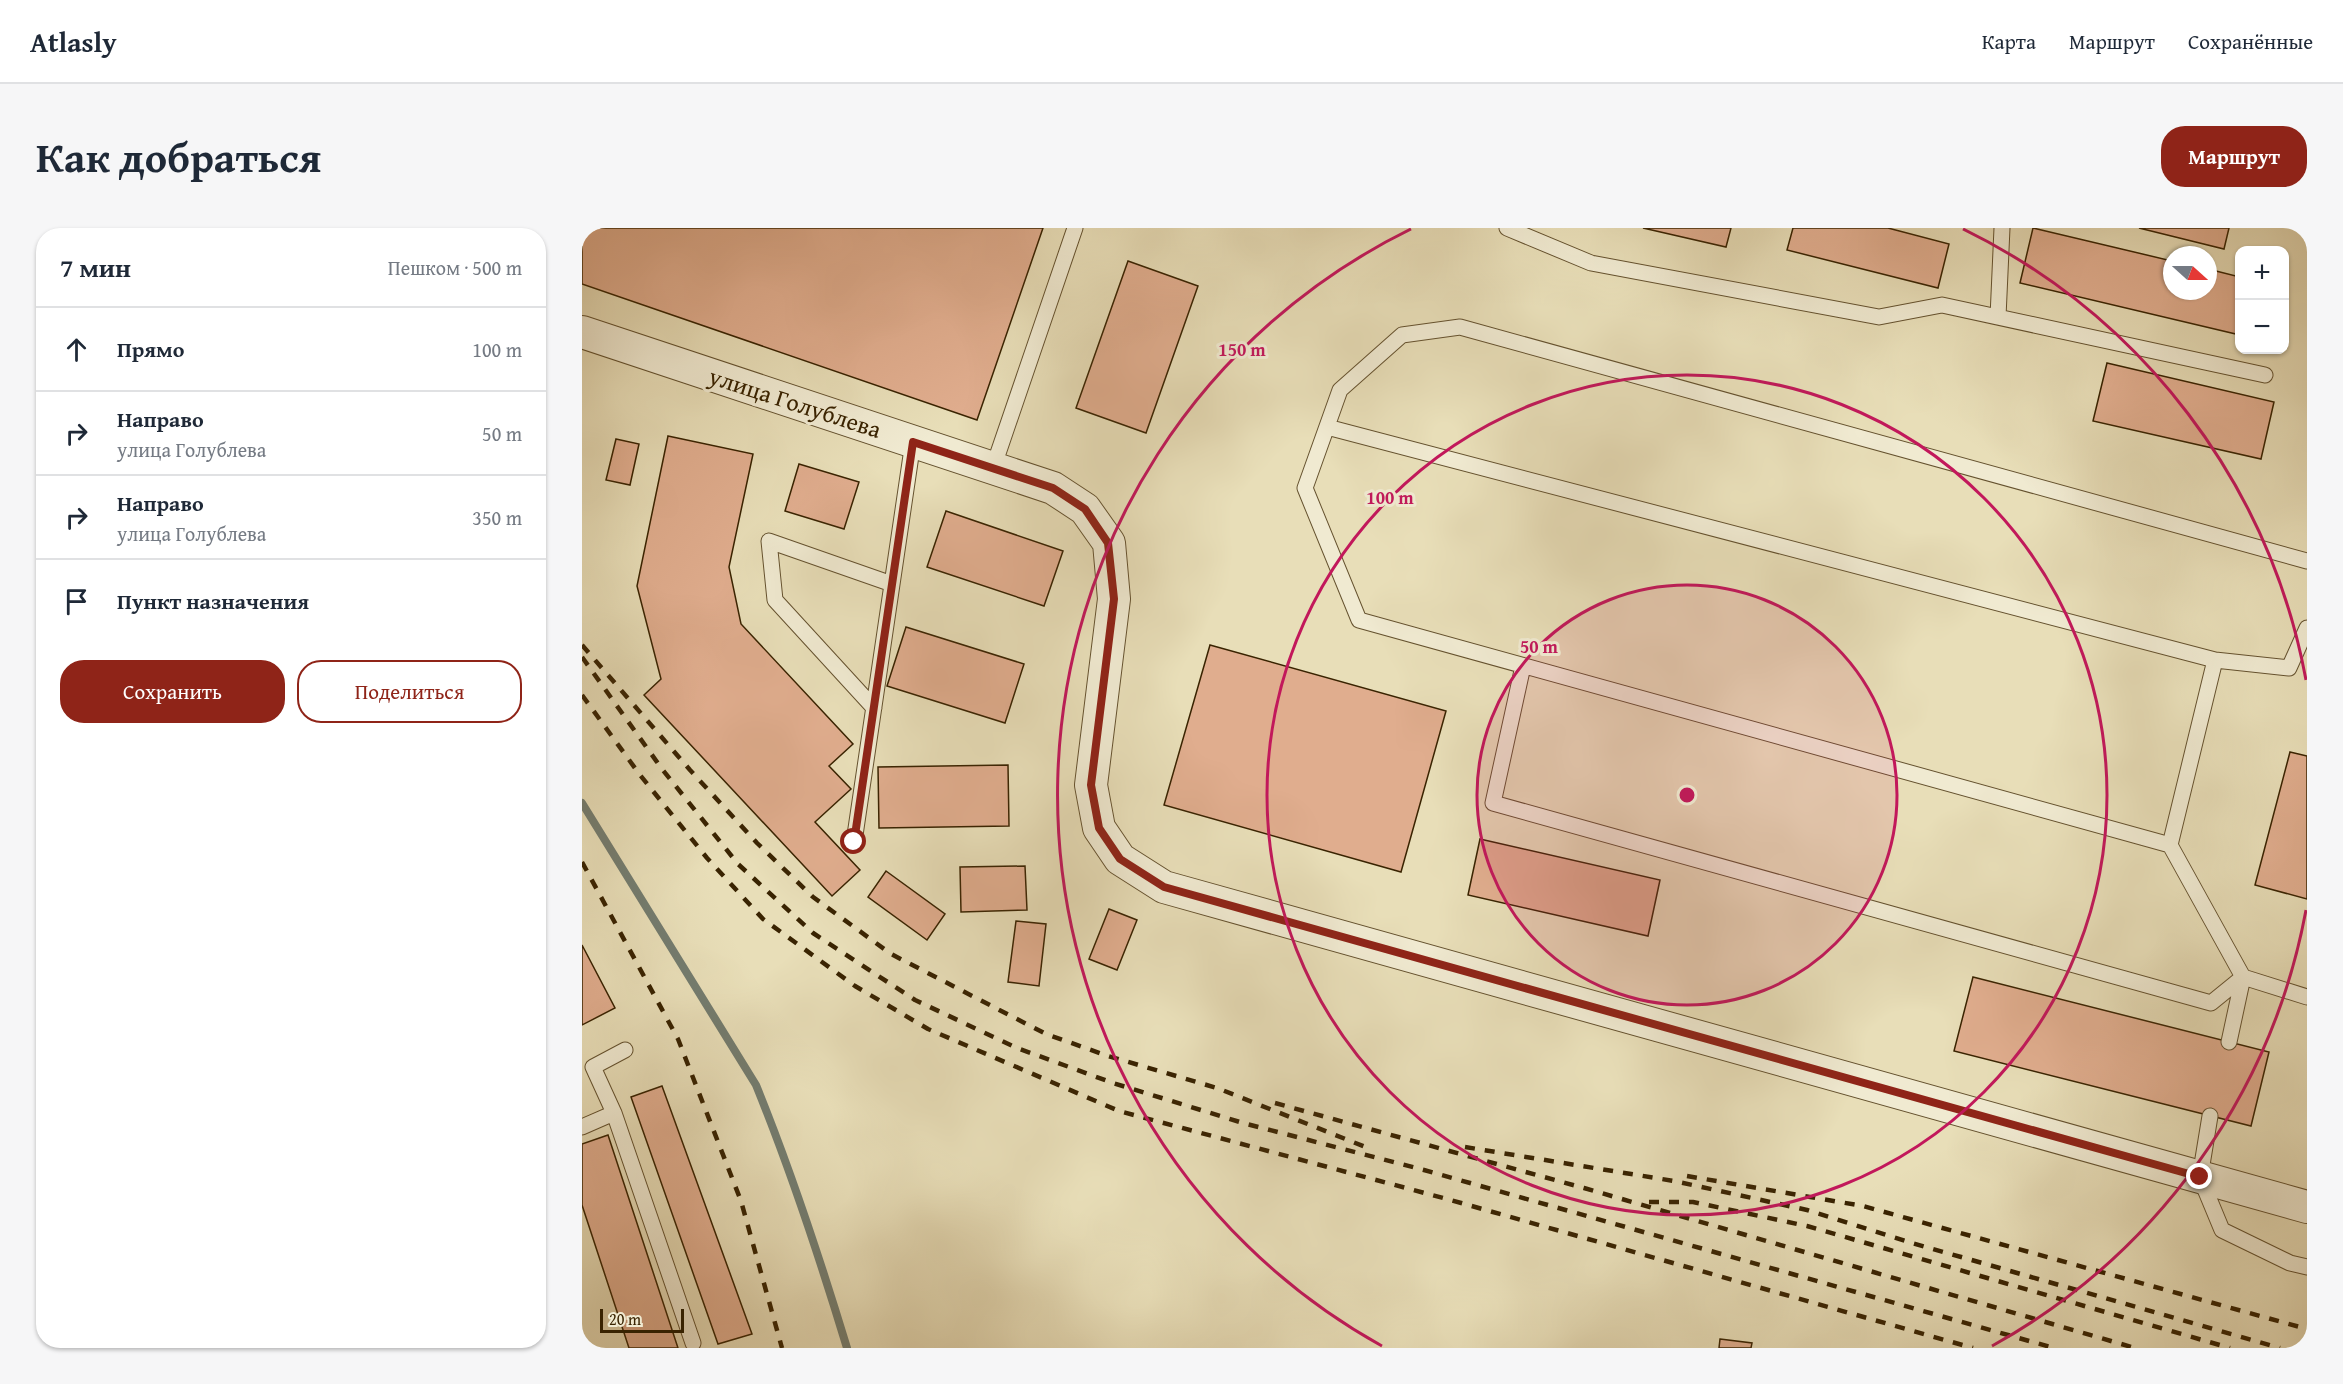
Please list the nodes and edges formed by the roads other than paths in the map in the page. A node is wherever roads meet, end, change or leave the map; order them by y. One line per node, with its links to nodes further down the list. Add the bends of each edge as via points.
1 (1075, 228): 9 (lane)
2 (1507, 228): 4 (lane, via 1591,263 1879,316 1942,305)
3 (2002, 228): 4 (lane)
4 (1998, 317): 6 (lane)
5 (582, 332): 8 (street, улица Голублева)
6 (2265, 375)
7 (1327, 427): 10 (lane, via 1340,390 1402,335 1460,327); 13 (lane); 14 (lane, via 1305,488 1359,620)
8 (913, 442): 9 (street, улица Голублева); 11 (lane)
9 (993, 468): 25 (street, улица Голублева, via 1053,488 1069,498 1085,509 1108,543 1114,599 1091,785 1099,828 1120,859 1164,887)
10 (2307, 561)
11 (892, 584): 15 (lane); 15 (lane, via 769,541 775,600)
12 (2307, 628): 13 (lane, via 2289,668)
13 (2216, 660): 17 (lane)
14 (1523, 666): 17 (lane); 18 (lane, via 1493,803 2211,1003)
15 (874, 708): 16 (lane)
16 (854, 842)
17 (2170, 845): 18 (lane)
18 (2243, 977): 19 (lane); 20 (lane)
19 (2307, 997)
20 (2229, 1042)
21 (625, 1050): 22 (lane, via 593,1067)
22 (614, 1113): 24 (lane); 28 (lane)
23 (2210, 1116): 25 (lane)
24 (582, 1127)
25 (2200, 1177): 26 (street, улица Голублева); 27 (lane, via 2222,1230 2290,1263)
26 (2307, 1207)
27 (2307, 1267)
28 (693, 1343)

